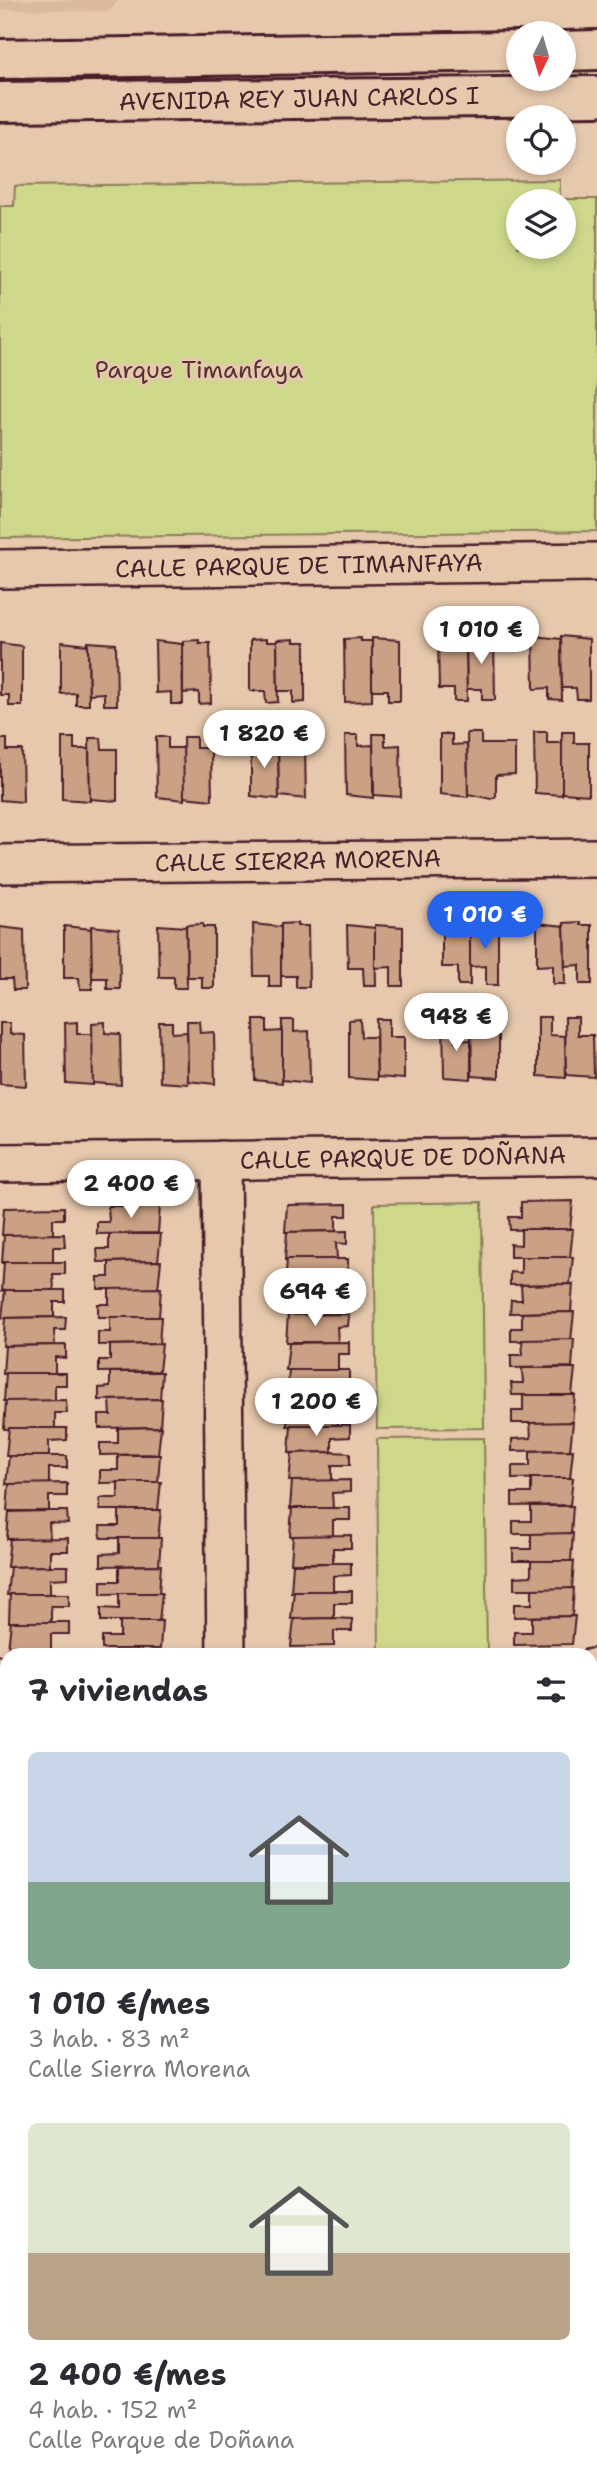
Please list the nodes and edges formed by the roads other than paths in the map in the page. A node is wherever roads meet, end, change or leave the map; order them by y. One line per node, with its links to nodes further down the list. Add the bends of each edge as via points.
1 (597, 50): 3 (main road)
2 (506, 51): 4 (main road, AVENIDA REY JUAN CARLOS I)
3 (576, 51)
4 (0, 58)
5 (597, 96): 6 (main road, AVENIDA REY JUAN CARLOS I)
6 (0, 102)
7 (597, 562): 8 (street, CALLE PARQUE DE TIMANFAYA)
8 (0, 569)
9 (597, 858): 10 (street, CALLE SIERRA MORENA)
10 (0, 863)
11 (597, 1156): 12 (street, CALLE PARQUE DE DOÑANA)
12 (221, 1160): 13 (street, CALLE PARQUE DE DOÑANA); 14 (street)
13 (0, 1163)
14 (226, 1648)

